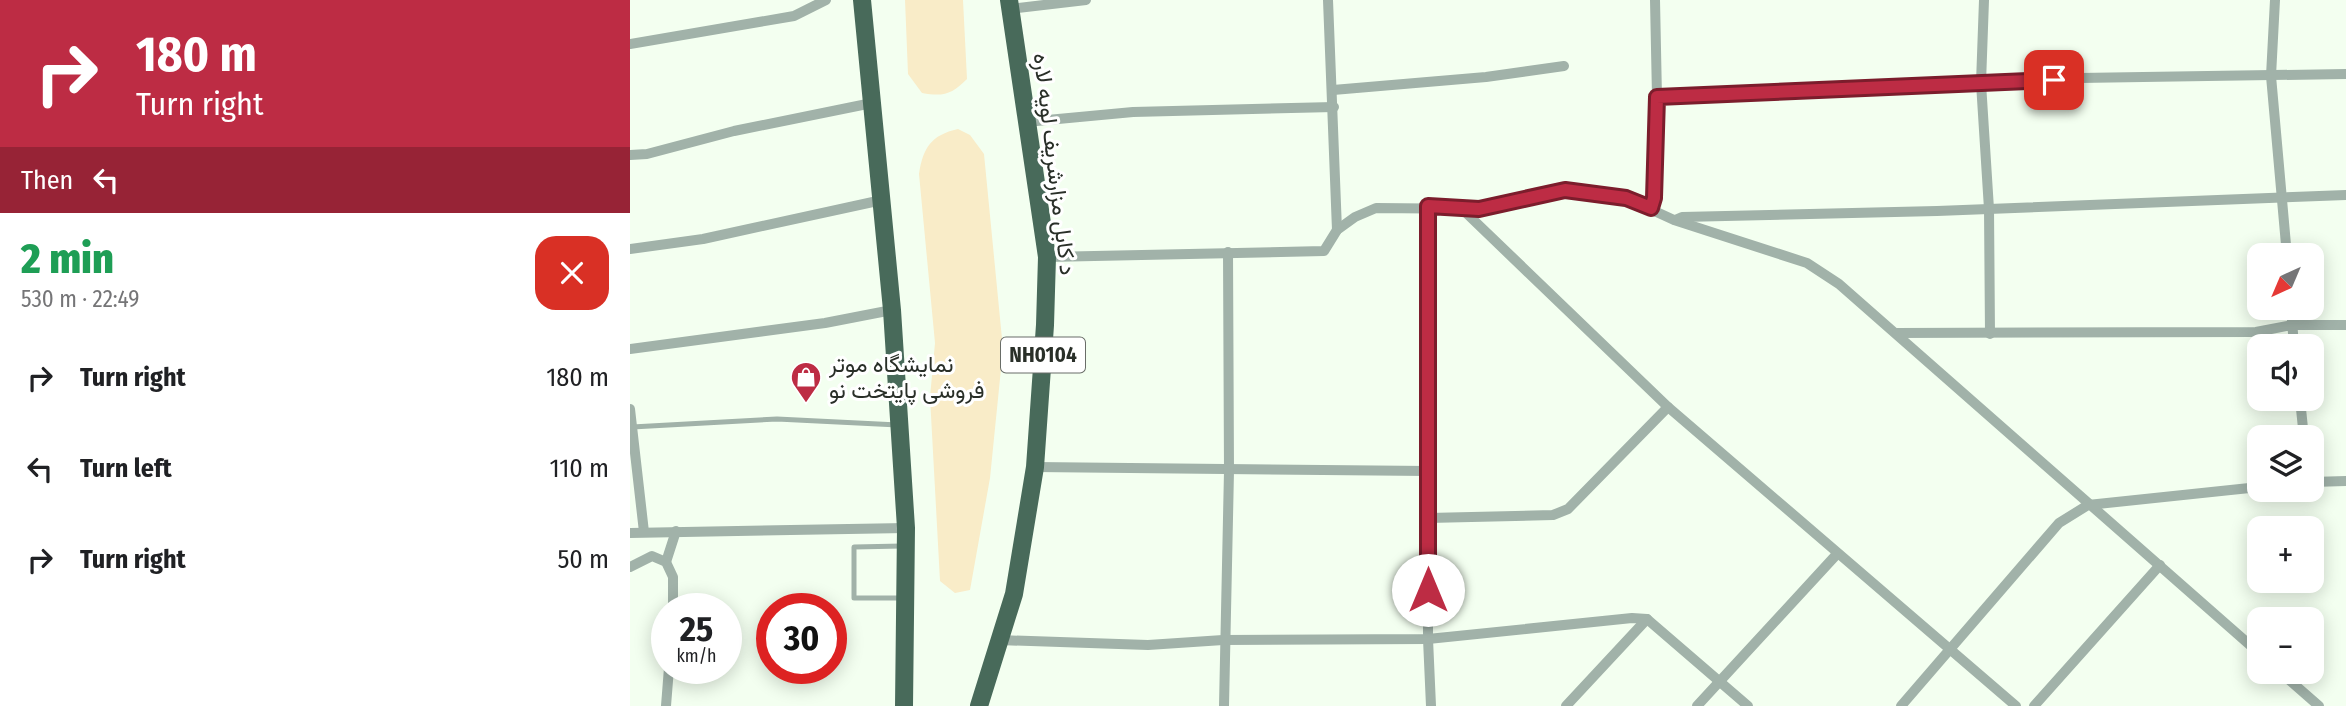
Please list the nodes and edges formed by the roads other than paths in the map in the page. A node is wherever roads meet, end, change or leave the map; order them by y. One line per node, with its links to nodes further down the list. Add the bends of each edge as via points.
1 (826, 0): 9 (street, via 794,16)
2 (862, 0): 16 (highway)
3 (1086, 0): 8 (street)
4 (1328, 0): 14 (street)
5 (1655, 0): 15 (street)
6 (1984, 0): 13 (street)
7 (2275, 0): 12 (street)
8 (1009, 4): 18 (highway, د کابل مزارشریف لویه لاره / NH0104)
9 (630, 44)
10 (1564, 66): 14 (street)
11 (2346, 74): 12 (street)
12 (2271, 76): 13 (street); 21 (street)
13 (1981, 83): 15 (street); 26 (street)
14 (1333, 90): 17 (street)
15 (1657, 97): 25 (street)
16 (872, 103): 19 (street); 22 (highway)
17 (1334, 107): 18 (street, via 1133,112); 28 (street)
18 (1026, 122): 32 (highway, د کابل مزارشریف لویه لاره / NH0104)
19 (630, 155)
20 (2346, 195): 21 (street)
21 (2284, 197): 26 (street); 29 (street)
22 (882, 200): 30 (street, via 703,239); 33 (highway)
23 (1428, 206): 24 (street); 28 (street, via 1376,208); 48 (street)
24 (1461, 208): 25 (street, via 1479,209 1565,190 1626,198); 41 (street)
25 (1651, 208): 27 (street)
26 (1989, 209): 27 (street); 38 (street)
27 (1674, 220): 37 (street, via 1807,263)
28 (1337, 230): 31 (street, via 1324,251)
29 (2286, 243)
30 (630, 249)
31 (1228, 252): 32 (street); 47 (street)
32 (1047, 257): 46 (highway, د کابل مزارشریف لویه لاره / NH0104)
33 (892, 310): 40 (street); 43 (highway)
34 (2292, 320): 35 (street)
35 (2292, 325): 36 (street); 38 (street, via 2256,332); 39 (street)
36 (2346, 325)
37 (1897, 333): 38 (street); 52 (street)
38 (1990, 334)
39 (2293, 334)
40 (630, 349)
41 (1668, 407): 53 (street, via 1568,509 1553,515); 59 (street)
42 (630, 409): 44 (street)
43 (899, 425): 44 (lane, via 777,419); 54 (highway)
44 (632, 427): 45 (street)
45 (632, 458): 56 (street)
46 (1035, 467): 47 (street); 67 (highway, د کابل مزارشریف لویه لاره / NH0104, via 1014,594)
47 (1229, 471): 48 (street); 68 (street)
48 (1428, 471): 53 (street)
49 (2346, 481): 50 (street)
50 (2324, 482)
51 (2247, 488): 52 (street)
52 (2088, 505): 61 (street); 70 (street, via 2059,523)
53 (1428, 518): 66 (street)
54 (906, 528): 55 (street); 58 (highway)
55 (676, 531): 56 (street); 60 (street)
56 (644, 532): 57 (street)
57 (630, 533)
58 (905, 546): 64 (highway); 64 (lane, via 853,547 854,598)
59 (1837, 554): 70 (street); 71 (street)
60 (666, 562): 62 (street, via 652,556); 63 (street, via 673,577)
61 (2160, 565): 69 (street); 84 (street)
62 (630, 567)
63 (673, 593)
64 (905, 598): 75 (highway)
65 (1647, 619): 66 (street); 71 (street); 79 (street)
66 (1428, 639): 68 (street); 78 (street)
67 (999, 640): 68 (street, via 1148,645); 76 (highway, د کابل مزارشریف لویه لاره / NH0104)
68 (1223, 640): 77 (street)
69 (2247, 642)
70 (1949, 650): 82 (street); 83 (street)
71 (1719, 681): 80 (street); 81 (street)
72 (668, 684): 74 (street)
73 (2294, 684): 85 (street)
74 (666, 706)
75 (904, 706)
76 (979, 706)
77 (1224, 706)
78 (1431, 706)
79 (1566, 706)
80 (1698, 706)
81 (1748, 706)
82 (1900, 706)
83 (2016, 706)
84 (2034, 706)
85 (2319, 706)

